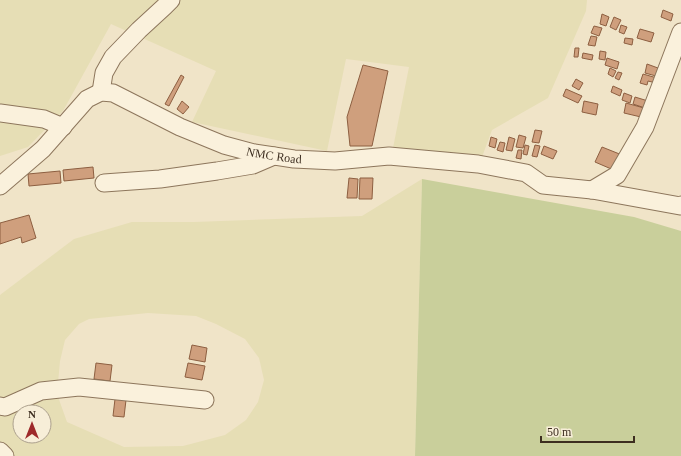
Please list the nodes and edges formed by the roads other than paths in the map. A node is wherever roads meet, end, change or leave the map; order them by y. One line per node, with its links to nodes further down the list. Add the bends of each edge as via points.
1 (170, 0): 3 (street, via 113,57 104,73)
2 (681, 32): 9 (street, via 645,127 617,175)
3 (101, 92): 5 (street, via 87,99); 6 (street, NMC Road, via 113,93 180,127 224,145)
4 (0, 114): 5 (street, via 44,119)
5 (63, 127): 8 (street, via 43,149)
6 (274, 156): 7 (street, via 253,165 217,171 160,179); 9 (street, NMC Road, via 335,161 389,156 470,163 526,174 543,185)
7 (104, 182)
8 (0, 186)
9 (592, 190): 10 (street, NMC Road)
10 (681, 205)
11 (205, 400): 12 (street, via 79,387 42,391)
12 (0, 406)
13 (0, 451): 14 (street)
14 (5, 456)

